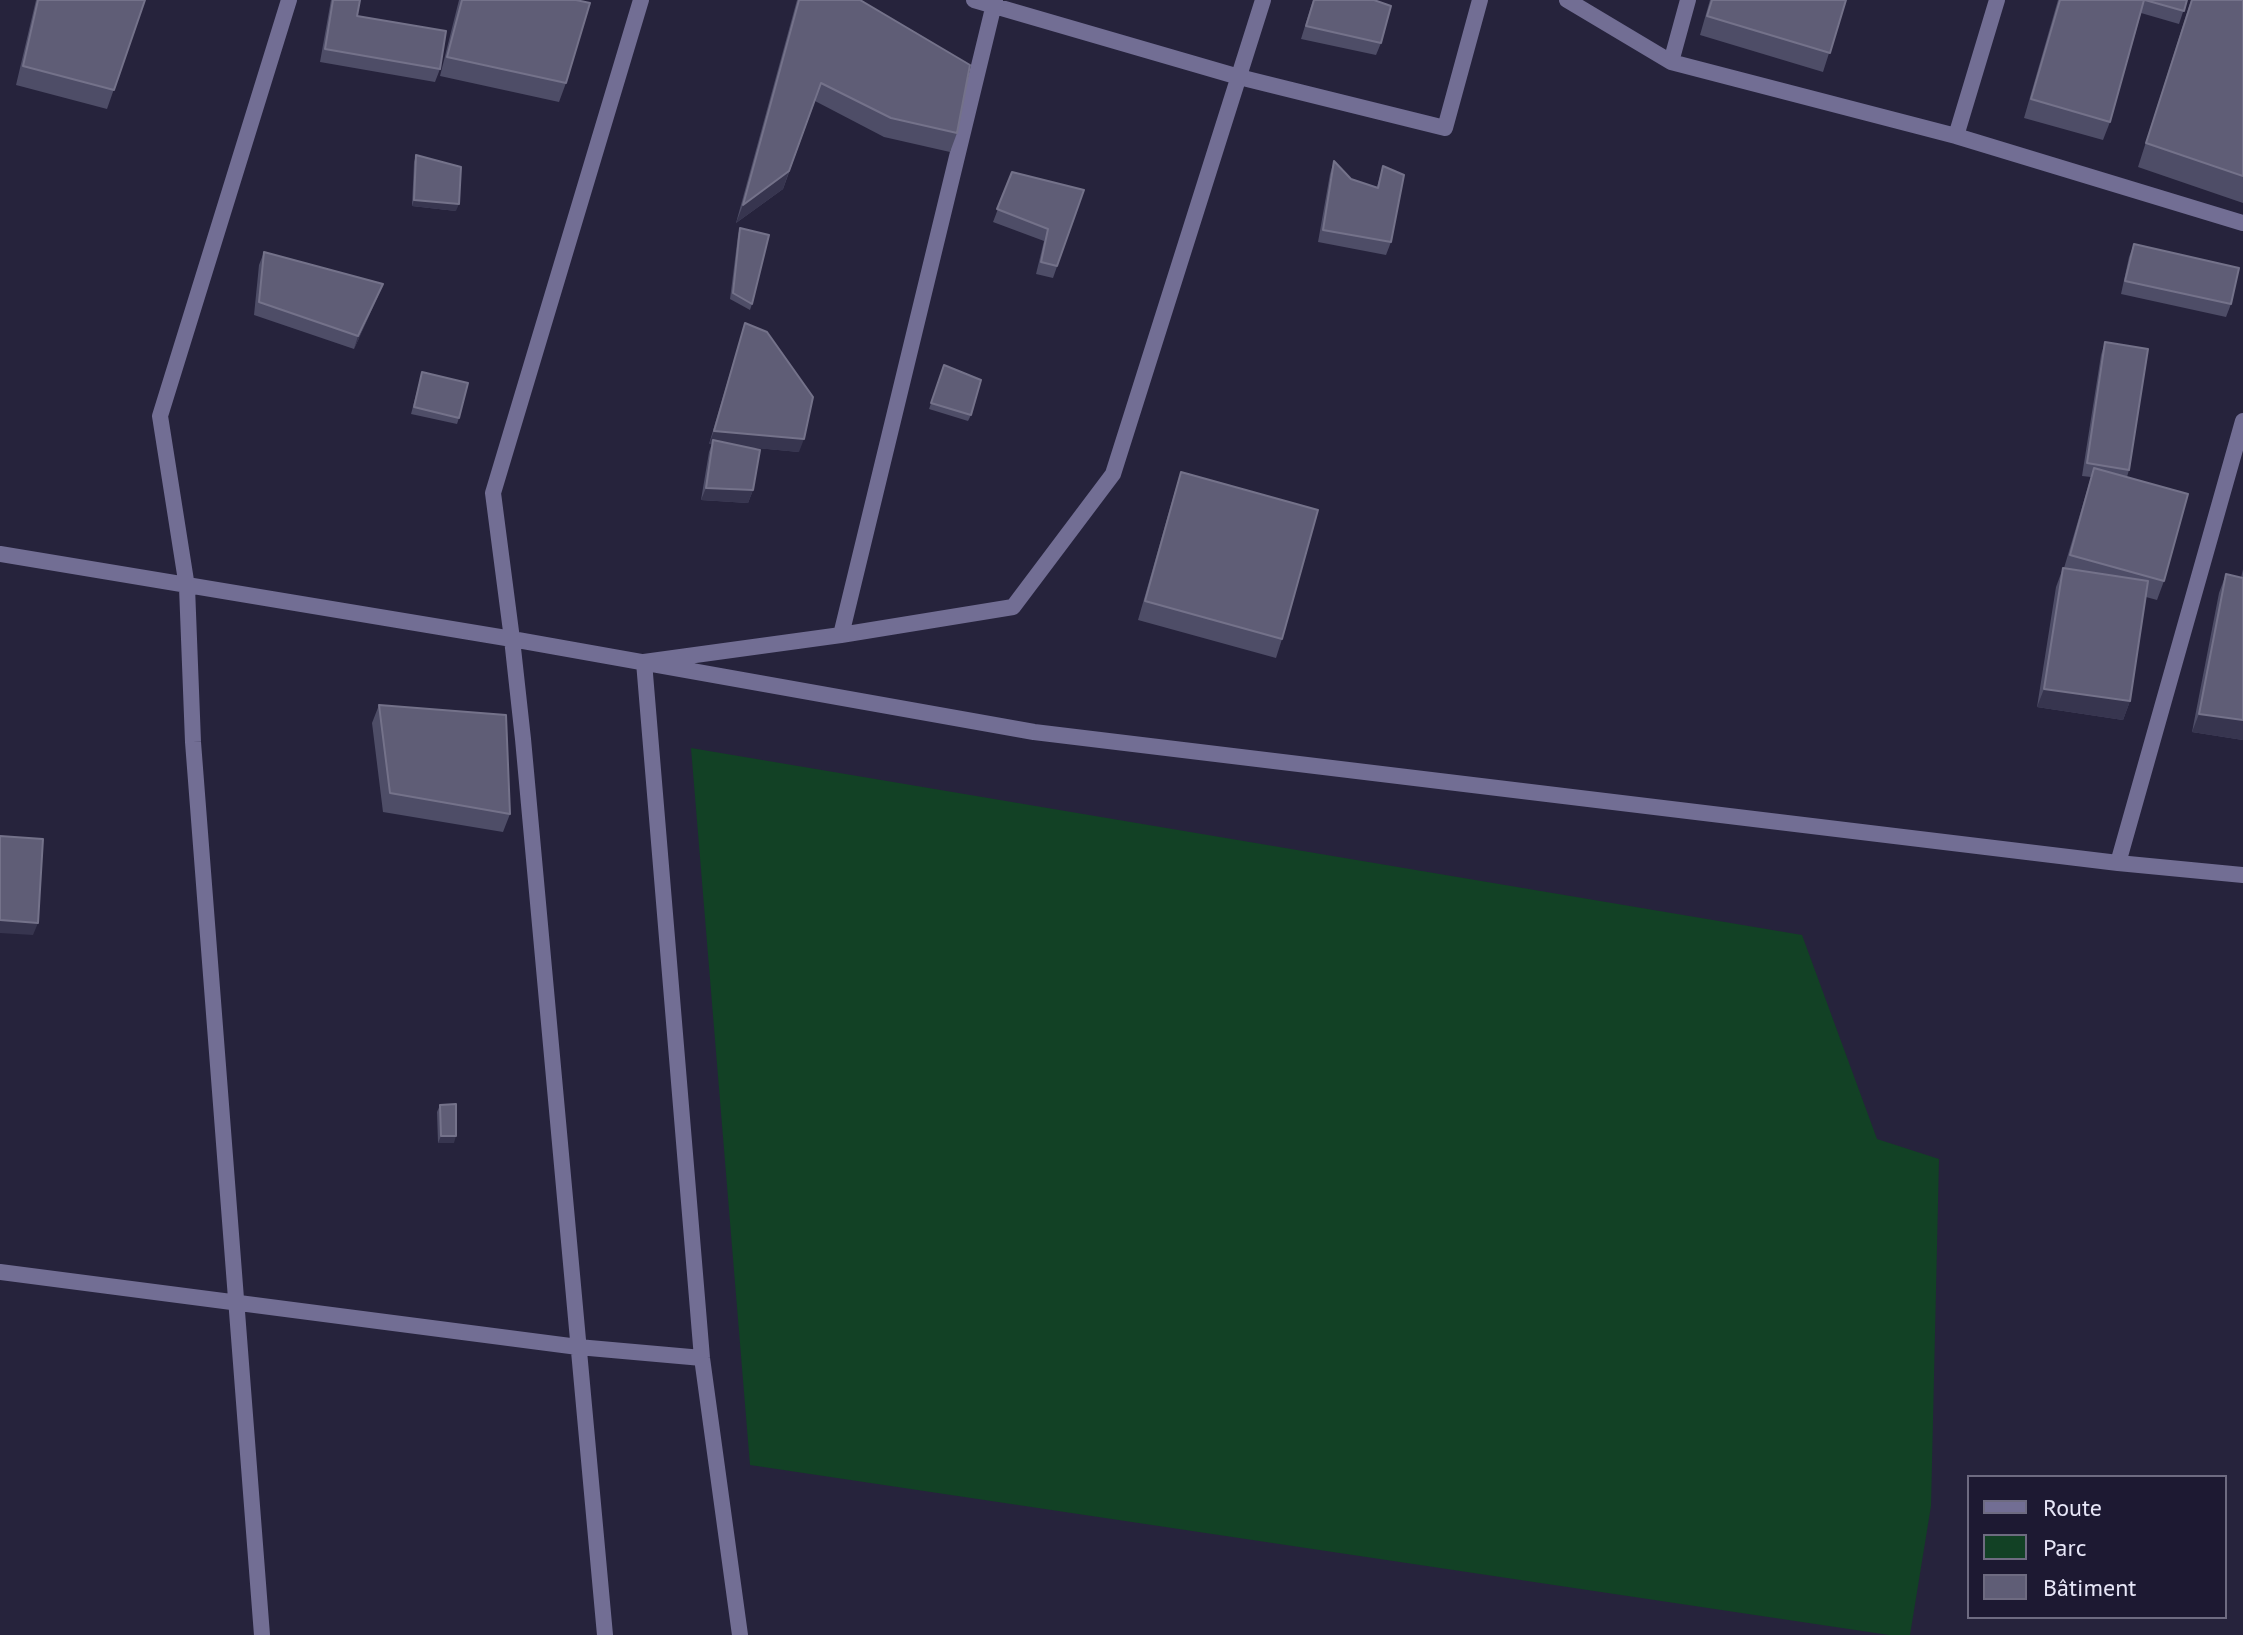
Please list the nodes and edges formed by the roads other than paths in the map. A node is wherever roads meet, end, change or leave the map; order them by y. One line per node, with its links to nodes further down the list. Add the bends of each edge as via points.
1 (289, 0): 16 (street, via 160,416)
2 (641, 0): 18 (street, via 493,493)
3 (974, 0): 9 (street)
4 (1263, 0): 11 (street)
5 (1480, 0): 11 (street, via 1445,128)
6 (1567, 0): 10 (street)
7 (1688, 0): 10 (street)
8 (1997, 0): 12 (street)
9 (994, 3): 11 (street); 17 (street)
10 (1671, 62): 12 (street)
11 (1239, 77): 17 (street, via 1113,474 1013,607)
12 (1956, 136): 13 (street)
13 (2243, 223)
14 (2243, 421): 20 (street)
15 (0, 554): 16 (street)
16 (187, 587): 18 (street); 23 (street, via 193,742)
17 (841, 635): 19 (street)
18 (512, 639): 19 (street); 24 (street)
19 (644, 662): 20 (street, via 1034,732); 25 (street)
20 (2118, 863): 21 (street)
21 (2243, 875)
22 (0, 1272): 23 (street)
23 (236, 1303): 24 (street); 26 (street)
24 (578, 1347): 25 (street); 27 (street)
25 (702, 1358): 28 (street)
26 (262, 1635)
27 (605, 1635)
28 (740, 1635)

